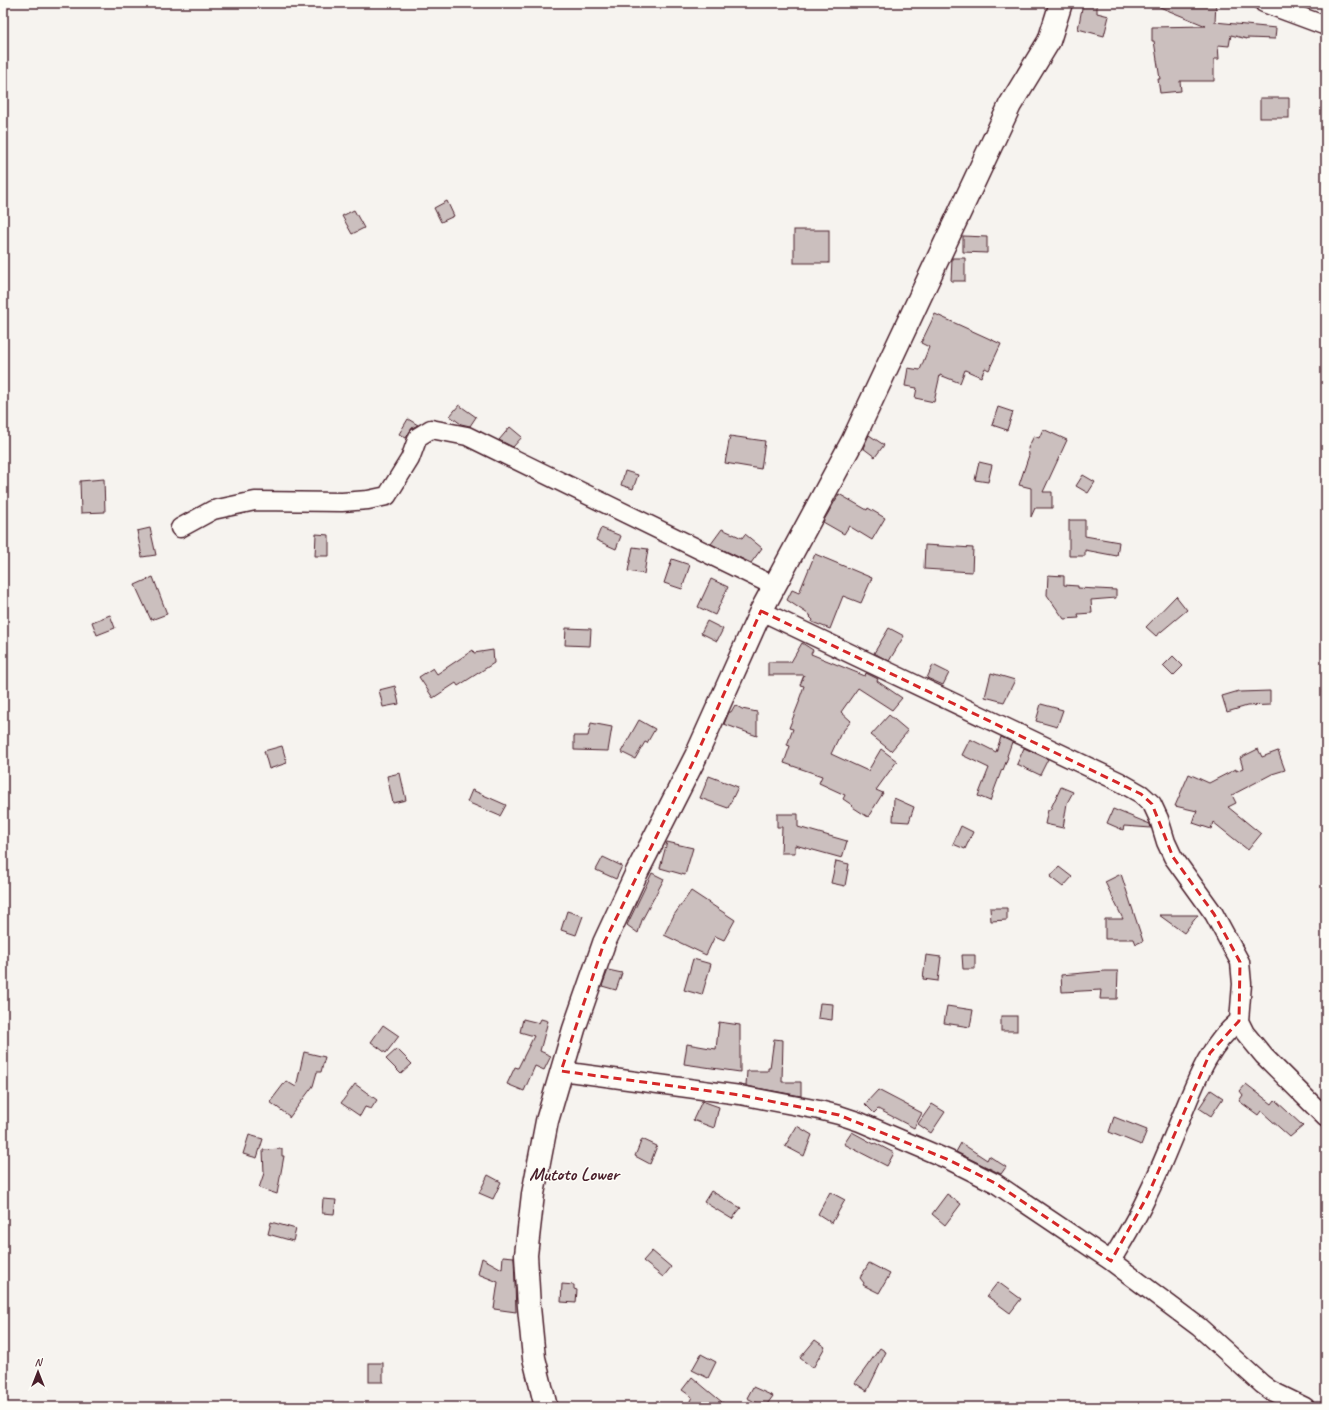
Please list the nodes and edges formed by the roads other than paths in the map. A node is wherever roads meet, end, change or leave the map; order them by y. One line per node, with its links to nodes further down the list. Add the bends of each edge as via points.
1 (1061, 3): 5 (street, via 1049,41 1010,105 852,442)
2 (1264, 3): 3 (street)
3 (1326, 26)
4 (180, 528): 5 (street, via 214,510 255,501 342,502 387,496 410,459 418,437 431,429 468,436)
5 (774, 586): 6 (street)
6 (761, 611): 7 (street, via 1120,782 1152,804 1173,857 1214,914 1240,962 1242,984); 8 (street, via 696,756 604,943)
7 (1239, 1021): 9 (street, via 1256,1047); 10 (street, via 1220,1038 1210,1054 1148,1195)
8 (561, 1071): 10 (street, via 740,1095 839,1115 949,1160 995,1183); 11 (street, via 547,1121 533,1194 526,1255 534,1358)
9 (1326, 1118)
10 (1111, 1261): 12 (street, via 1199,1327 1266,1387)
11 (546, 1407)
12 (1305, 1407)

